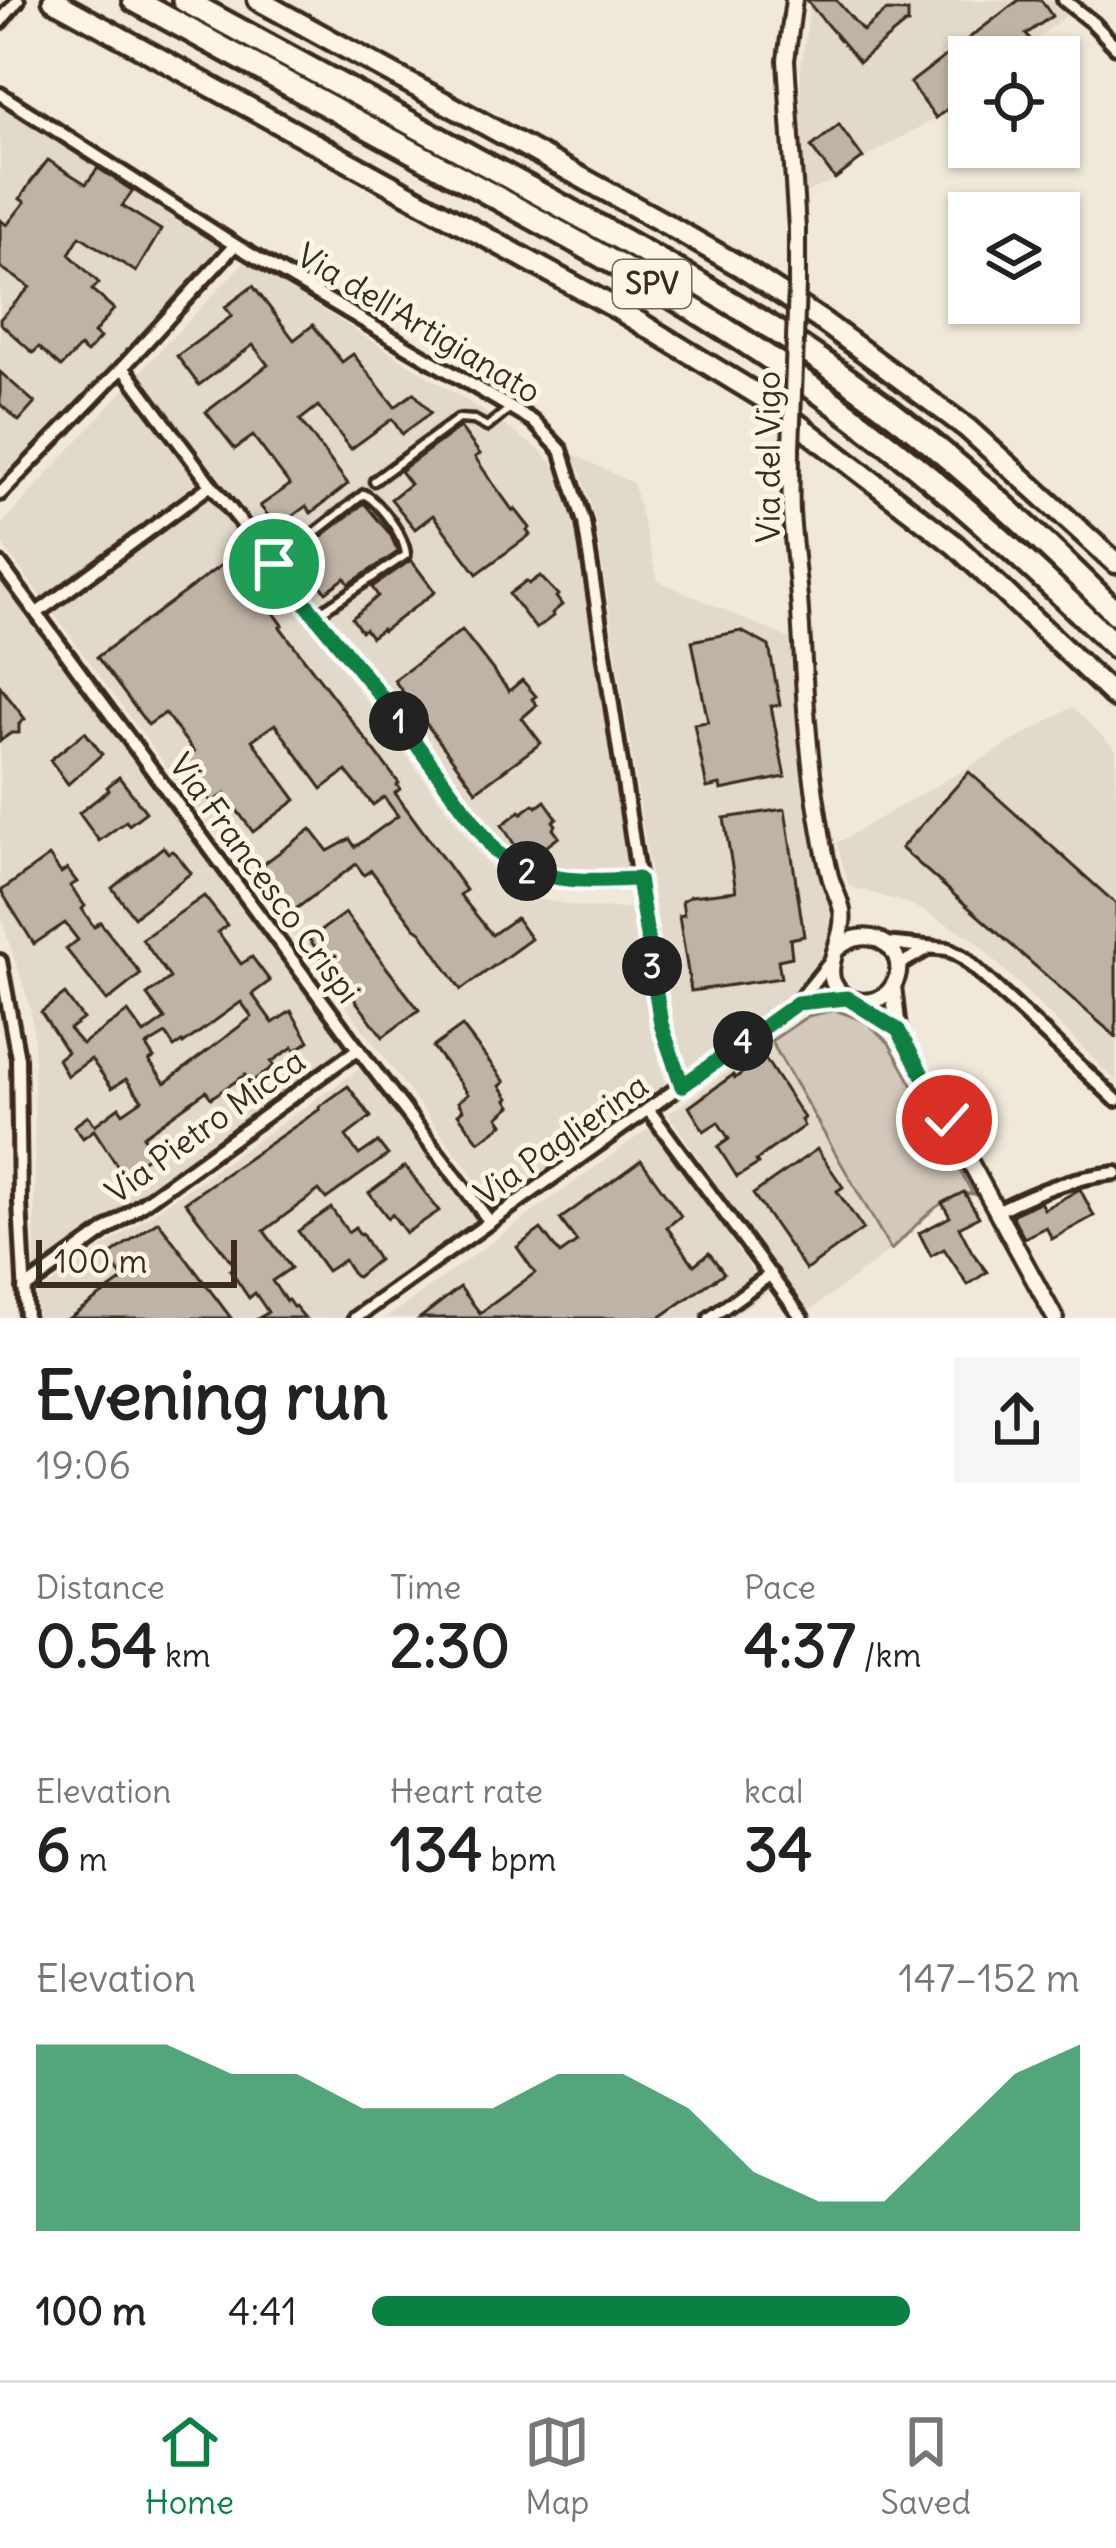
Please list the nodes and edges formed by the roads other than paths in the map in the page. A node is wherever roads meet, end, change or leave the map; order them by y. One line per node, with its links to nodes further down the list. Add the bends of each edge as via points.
1 (18, 0): 8 (street)
2 (53, 0): 24 (highway, via 620,310 768,401 955,545)
3 (134, 0): 23 (highway, SPV, via 769,357 936,482)
4 (184, 0): 20 (highway, SPV, via 756,316 955,462)
5 (258, 0): 17 (highway, via 668,225 825,322 968,428)
6 (794, 0): 26 (street, Via del Vigo, bridge, via 786,60 797,229 791,513 814,792)
7 (1064, 0): 9 (street)
8 (0, 22)
9 (1116, 47)
10 (0, 94): 11 (street, Via dell'Artigianato)
11 (235, 244): 12 (street); 13 (street, Via dell'Artigianato)
12 (123, 367): 15 (street); 16 (street)
13 (511, 408): 14 (lane, via 487,427 458,418); 25 (street, Via dell'Artigianato, via 561,450 584,522)
14 (374, 482)
15 (211, 485): 19 (street); 21 (street)
16 (0, 494)
17 (1116, 563)
18 (0, 564): 21 (street, Via Francesco Crispi)
19 (274, 564): 22 (street); 22 (lane, via 370,495 406,555)
20 (1116, 613)
21 (37, 614): 36 (street, Via Francesco Crispi)
22 (316, 615): 25 (street, via 496,852 544,877)
23 (1116, 647)
24 (1116, 698)
25 (638, 879): 37 (street, Via dell'Artigianato, via 661,1024)
26 (842, 910): 27 (street); 29 (street, Via del Vigo)
27 (881, 941): 28 (street); 29 (street, via 856,937); 31 (street)
28 (932, 947): 31 (street); 38 (street, via 964,958)
29 (835, 955): 33 (street, via 833,982); 34 (street, Via Paglierina)
30 (0, 961): 44 (street, via 18,1058)
31 (897, 966): 32 (street)
32 (893, 986): 33 (street, via 878,1000); 35 (street)
33 (852, 1000): 34 (street); 35 (street)
34 (797, 1003): 37 (street, Via Paglierina)
35 (898, 1030): 41 (street)
36 (358, 1049): 42 (street, Via Francesco Crispi); 44 (street, Via Pietro Micca)
37 (682, 1086): 39 (street, Via Paglierina)
38 (1116, 1100)
39 (648, 1109): 42 (street, Via Paglierina); 43 (street)
40 (1116, 1173): 41 (street, via 1078,1178)
41 (997, 1211): 49 (street)
42 (490, 1222): 46 (street, Via Paglierina)
43 (771, 1274): 47 (street); 48 (street)
44 (24, 1289): 45 (street)
45 (26, 1318)
46 (355, 1318)
47 (710, 1318)
48 (802, 1318)
49 (1055, 1318)

